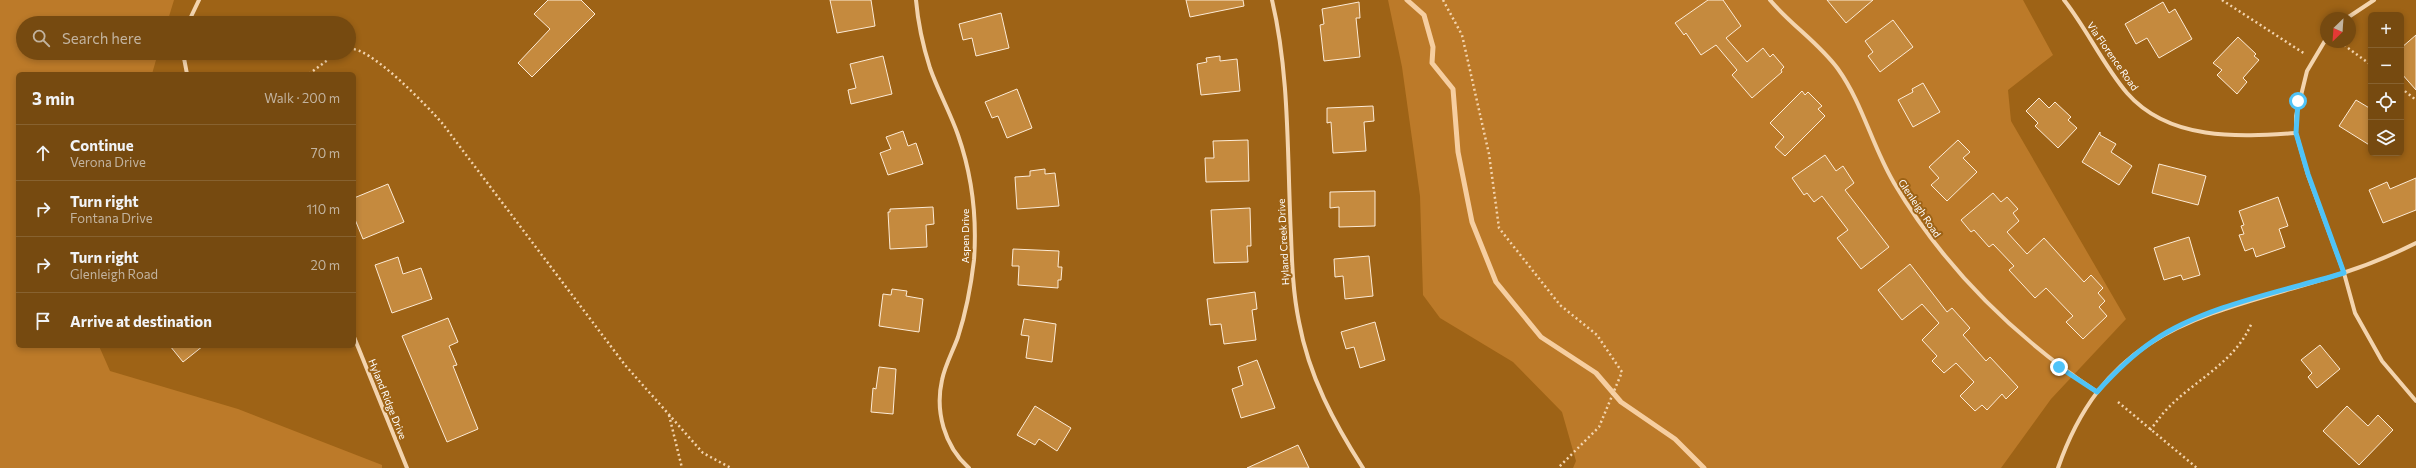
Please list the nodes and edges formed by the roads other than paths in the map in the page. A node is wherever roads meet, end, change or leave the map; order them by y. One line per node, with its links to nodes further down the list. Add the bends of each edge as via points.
1 (199, 0): 8 (street)
2 (916, 0): 19 (street, Aspen Drive, via 930,68 952,117 965,158 974,207 974,260 970,286 965,312 942,378 940,396 945,434 953,450)
3 (1272, 0): 20 (street, Hyland Creek Drive, via 1282,64 1292,271 1299,323 1313,371 1331,416)
4 (1770, 0): 16 (street, Glenleigh Road, via 1820,47 1854,93 1893,182 1928,237 1981,296 2029,343)
5 (2064, 0): 12 (street, Via Florence Road, via 2128,93 2152,113 2192,130 2215,134 2256,136)
6 (2374, 0): 7 (street)
7 (2356, 12)
8 (191, 16)
9 (2321, 48): 12 (street, via 2307,71 2298,101)
10 (184, 60): 11 (street)
11 (187, 72)
12 (2296, 133): 14 (street)
13 (2416, 243): 14 (street)
14 (2344, 273): 16 (street, via 2216,311 2180,325 2131,357); 17 (street, via 2355,313 2368,339 2397,381)
15 (356, 341): 18 (street, Hyland Ridge Drive)
16 (2097, 392): 21 (street, via 2073,432)
17 (2416, 401)
18 (407, 468)
19 (969, 468)
20 (1364, 468)
21 (2058, 468)

